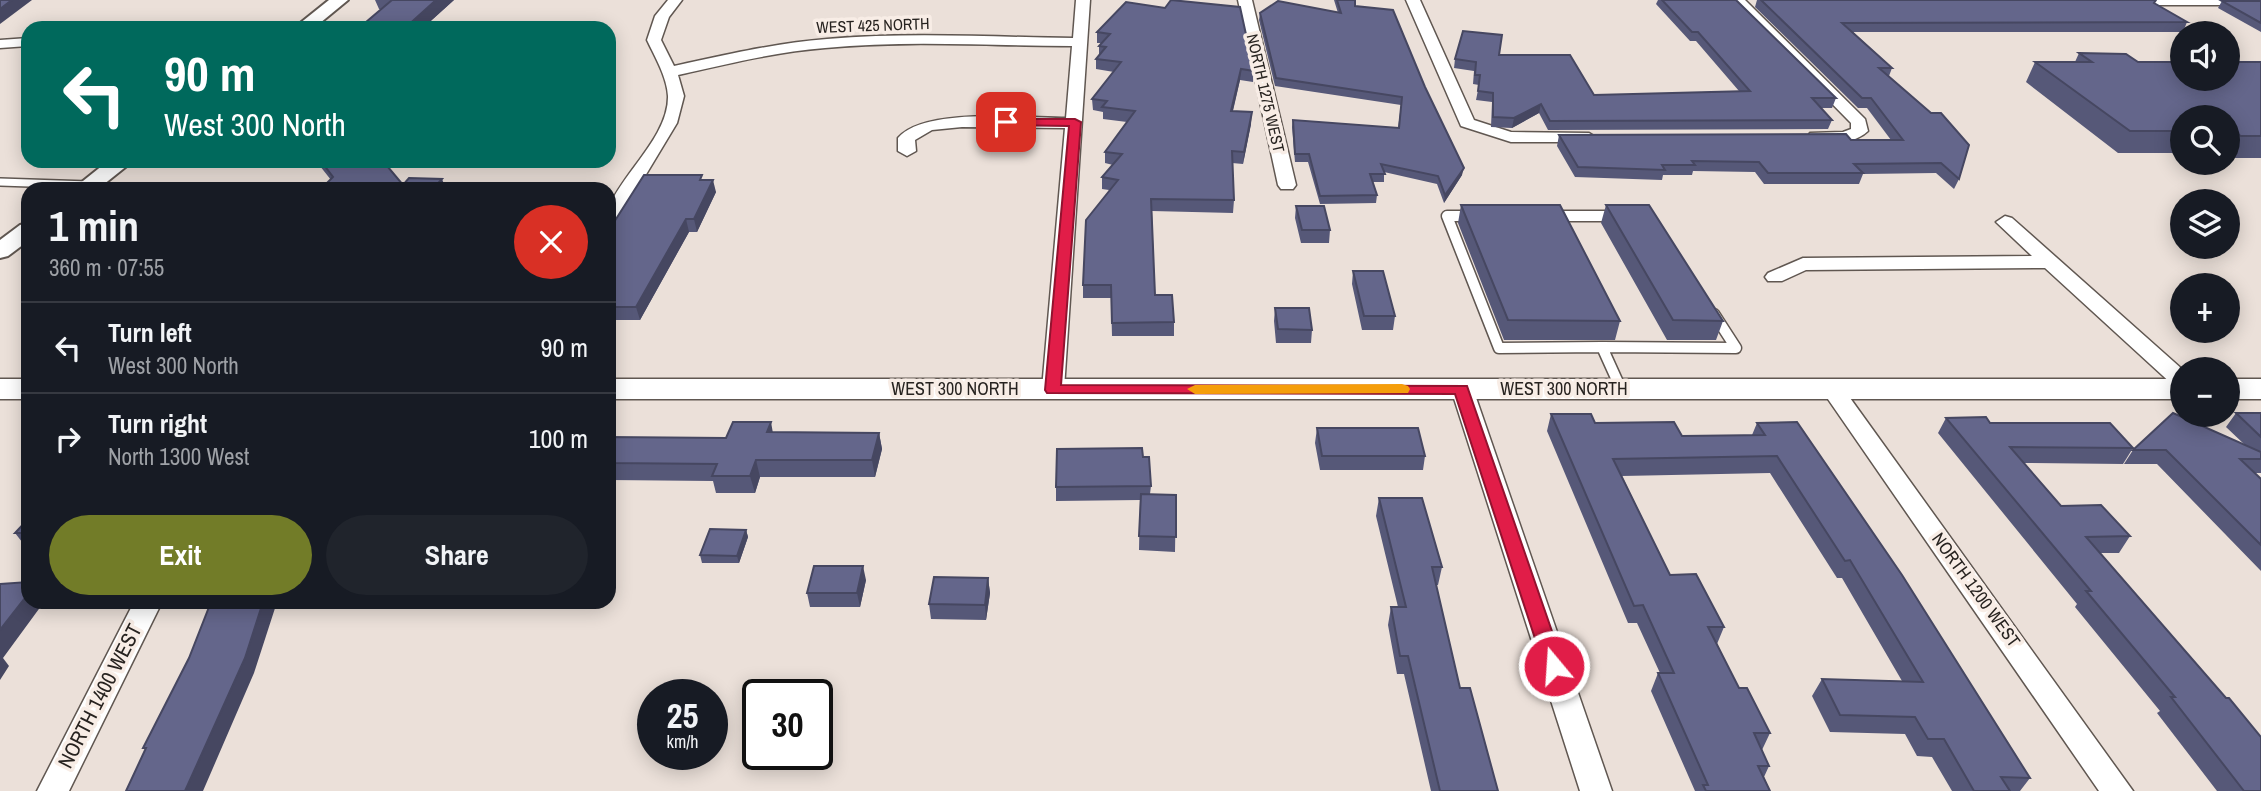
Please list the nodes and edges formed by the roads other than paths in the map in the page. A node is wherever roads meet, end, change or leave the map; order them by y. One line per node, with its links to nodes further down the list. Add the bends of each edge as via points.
1 (340, 0): 11 (street)
2 (675, 0): 15 (street, via 662,16 654,40)
3 (1083, 0): 13 (street)
4 (1245, 0): 24 (street, NORTH 1275 WEST)
5 (1413, 0): 18 (street, via 1467,123 1485,133 1522,138)
6 (1724, 0): 7 (street)
7 (1737, 0): 8 (street); 17 (street, via 1859,122 1860,131 1845,137)
8 (1764, 0)
9 (2109, 1): 10 (street)
10 (2261, 1)
11 (312, 21)
12 (21, 42): 14 (street)
13 (1080, 42): 15 (street, WEST 425 NORTH, via 864,40 787,48); 16 (street)
14 (0, 44)
15 (669, 72): 25 (street, via 676,98 670,123)
16 (1075, 122): 19 (street, via 928,125 906,138); 41 (street)
17 (1805, 137)
18 (1602, 138)
19 (906, 151)
20 (113, 168): 22 (street)
21 (0, 182): 23 (lane)
22 (94, 182)
23 (21, 183)
24 (1287, 185)
25 (616, 209)
26 (1488, 216): 35 (lane, via 1447,216 1499,348)
27 (1542, 216): 28 (lane)
28 (1623, 216)
29 (2005, 222): 32 (street)
30 (21, 235): 31 (street)
31 (0, 251)
32 (2050, 262): 33 (street, via 1803,264); 36 (street)
33 (1775, 277)
34 (1707, 304): 35 (lane, via 1736,348)
35 (1602, 347): 42 (lane)
36 (2170, 370)
37 (0, 389): 38 (main road)
38 (21, 389)
39 (616, 389): 41 (main road, WEST 300 NORTH)
40 (1462, 389): 41 (main road, WEST 300 NORTH); 42 (main road, WEST 300 NORTH); 49 (street)
41 (1053, 390)
42 (1621, 390): 43 (main road, WEST 300 NORTH)
43 (1832, 390): 44 (main road, WEST 300 NORTH); 50 (street, NORTH 1200 WEST)
44 (2170, 390)
45 (2240, 390): 46 (main road)
46 (2261, 390)
47 (144, 609): 48 (street, NORTH 1400 WEST)
48 (52, 791)
49 (1596, 791)
50 (2118, 791)

